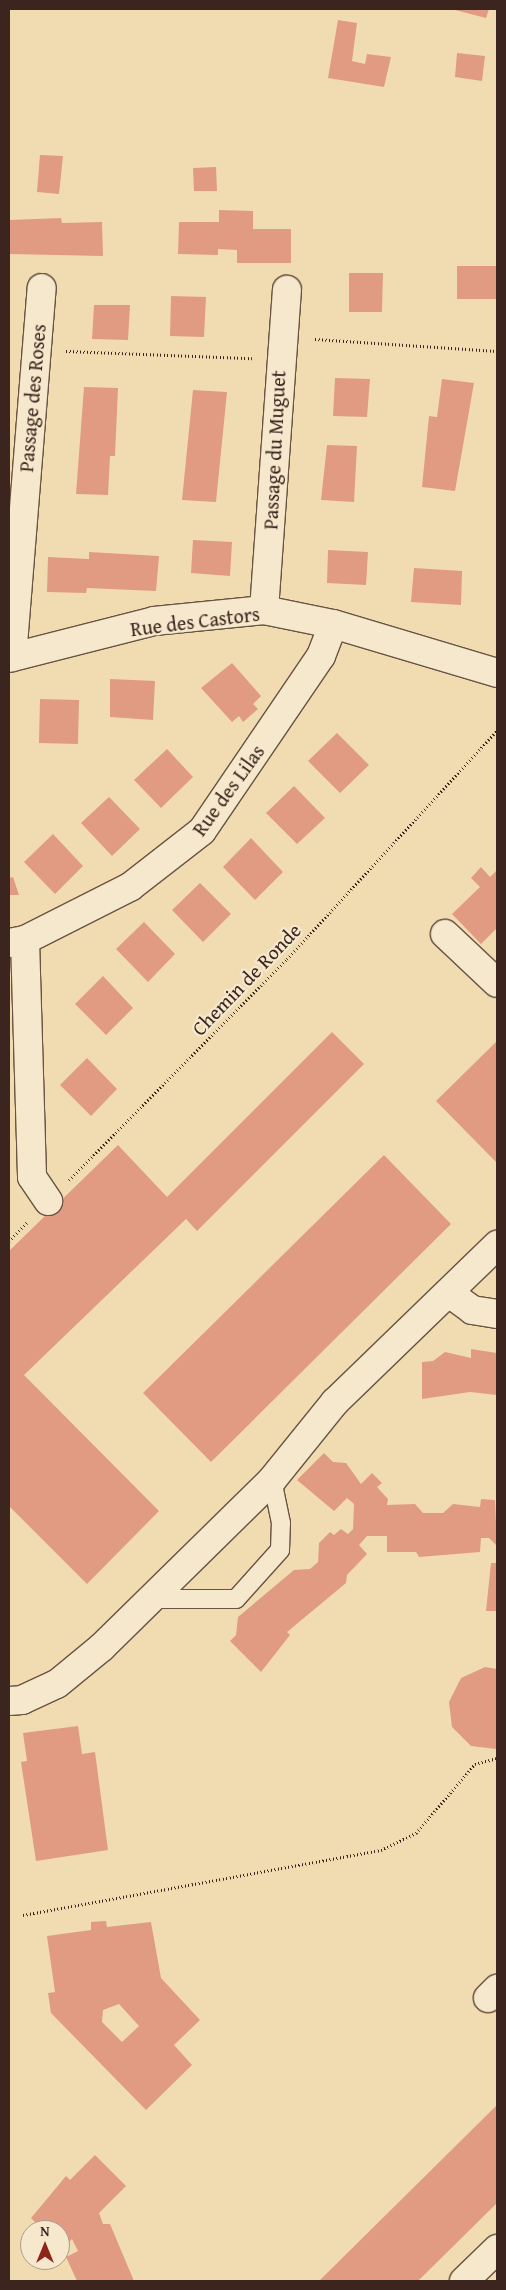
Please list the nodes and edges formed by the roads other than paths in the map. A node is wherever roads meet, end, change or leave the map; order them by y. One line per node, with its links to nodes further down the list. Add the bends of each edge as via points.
1 (42, 288): 5 (street, Passage des Roses)
2 (287, 290): 3 (street, Passage du Muguet)
3 (264, 610): 4 (street, Rue des Castors); 5 (street, Rue des Castors, via 154,621)
4 (333, 624): 6 (street, Rue des Castors); 8 (street, Rue des Lilas, via 322,656 202,831 130,887)
5 (10, 658)
6 (497, 673)
7 (445, 934): 9 (street)
8 (17, 941): 10 (street, Rue des Lilas, via 32,1177)
9 (497, 983)
10 (48, 1201)
11 (497, 1246): 12 (street)
12 (449, 1293): 13 (street, via 472,1310); 14 (street, via 335,1402)
13 (497, 1314)
14 (272, 1480): 15 (street); 15 (lane, via 281,1523 280,1550 236,1599)
15 (151, 1599): 16 (street, via 57,1684 22,1700)
16 (9, 1701)
17 (497, 2248): 18 (street)
18 (464, 2281)

